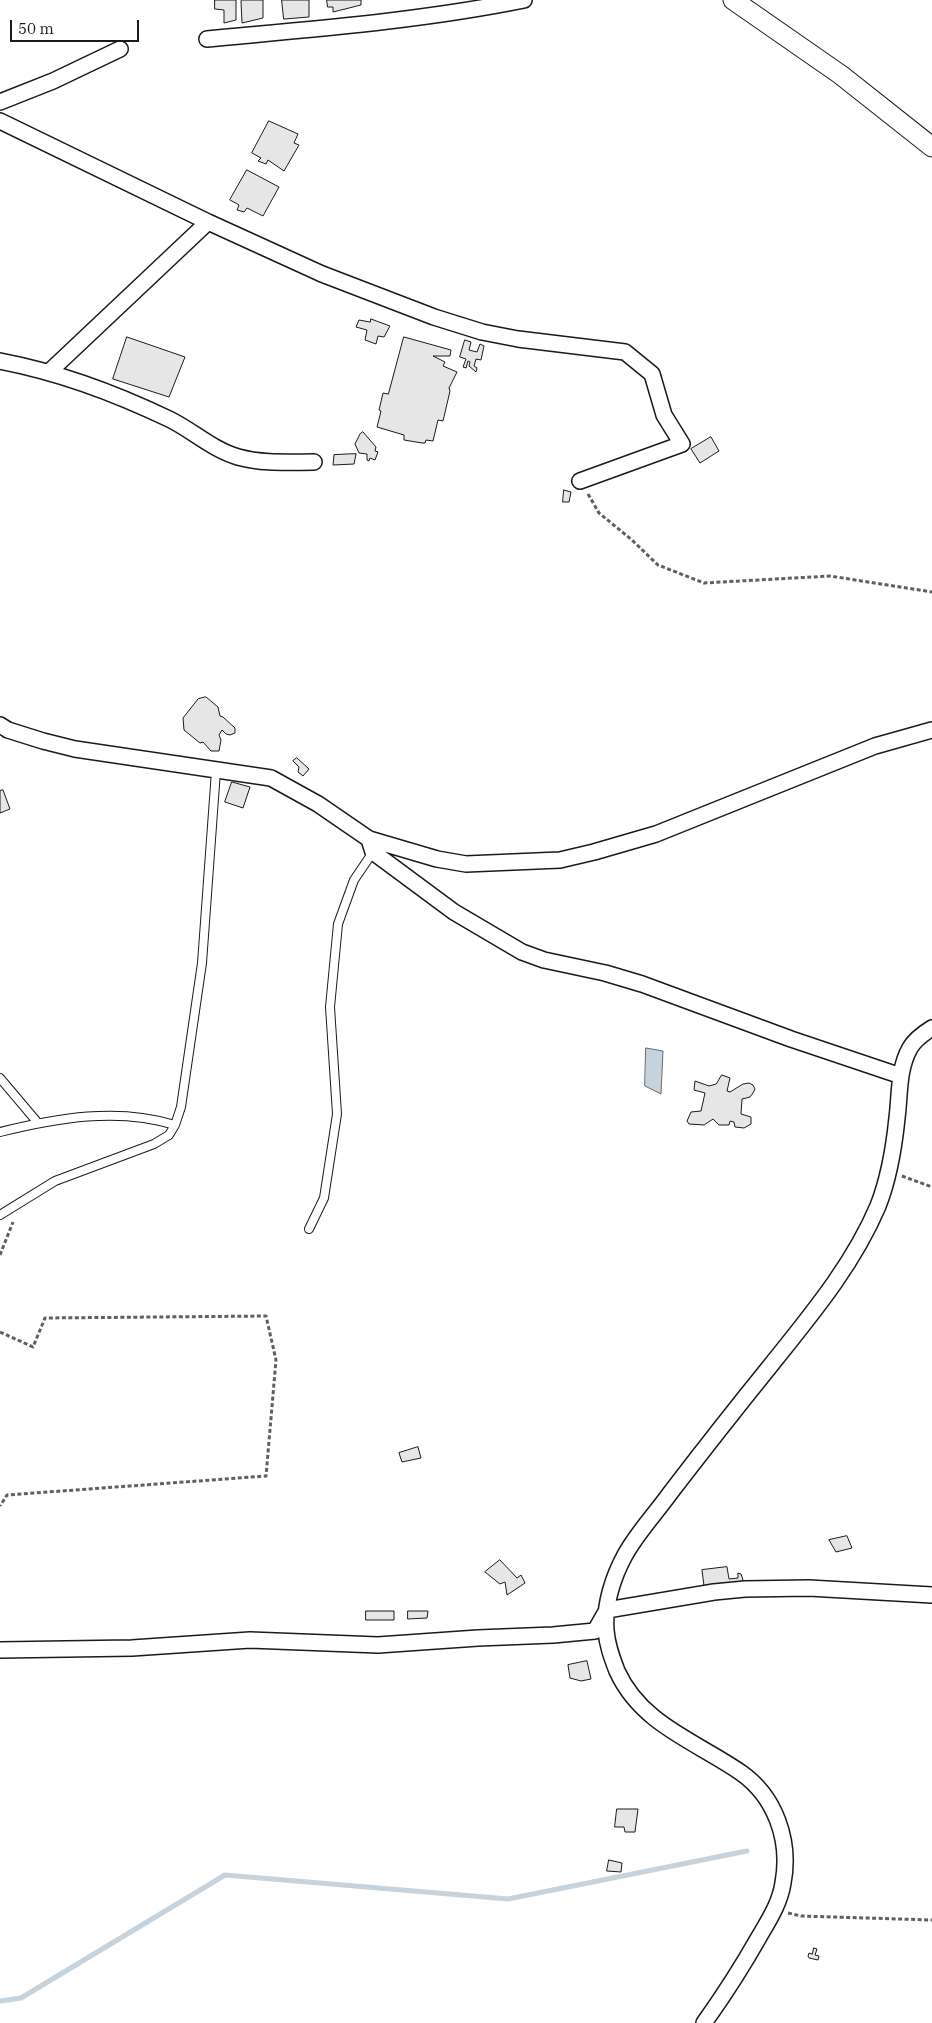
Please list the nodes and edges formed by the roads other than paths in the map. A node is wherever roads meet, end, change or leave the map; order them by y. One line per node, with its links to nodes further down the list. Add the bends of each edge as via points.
1 (524, 0): 3 (street, via 372,23)
2 (733, 0): 7 (street, via 841,75)
3 (207, 39)
4 (120, 48): 5 (street, via 53,81)
5 (0, 102)
6 (0, 121): 8 (street)
7 (932, 147)
8 (208, 222): 10 (street); 12 (street, via 322,274 482,332 625,352 652,374 664,415 682,444)
9 (0, 361): 10 (street)
10 (49, 372): 11 (street, via 109,393 170,420 237,457 271,462)
11 (314, 462)
12 (580, 482)
13 (0, 725): 15 (street, via 75,749)
14 (932, 730): 16 (street, via 875,746 656,834 560,860 466,864 437,859 394,845)
15 (216, 771): 16 (street, via 271,778 318,804); 21 (lane, via 202,963 181,1108)
16 (371, 846): 18 (street, via 454,912 522,952 642,984); 24 (lane, via 338,924 330,1007 337,1114 324,1198)
17 (932, 1028): 18 (street, via 911,1046)
18 (901, 1076): 26 (street, via 889,1172 866,1234 821,1303 718,1431 625,1555 610,1591)
19 (0, 1078): 20 (lane)
20 (38, 1123): 21 (lane, via 126,1115); 22 (lane)
21 (175, 1125): 23 (lane, via 170,1135 154,1144 56,1181)
22 (0, 1132)
23 (0, 1216)
24 (309, 1229)
25 (932, 1595): 26 (street, via 809,1588 744,1589)
26 (607, 1610): 27 (street, via 595,1631 553,1635 378,1645 250,1640 132,1648); 28 (street, via 609,1649 633,1698 665,1728 740,1772 759,1788 772,1806 781,1829 785,1856 783,1883 775,1909 735,1979)
27 (0, 1650)
28 (704, 2023)

